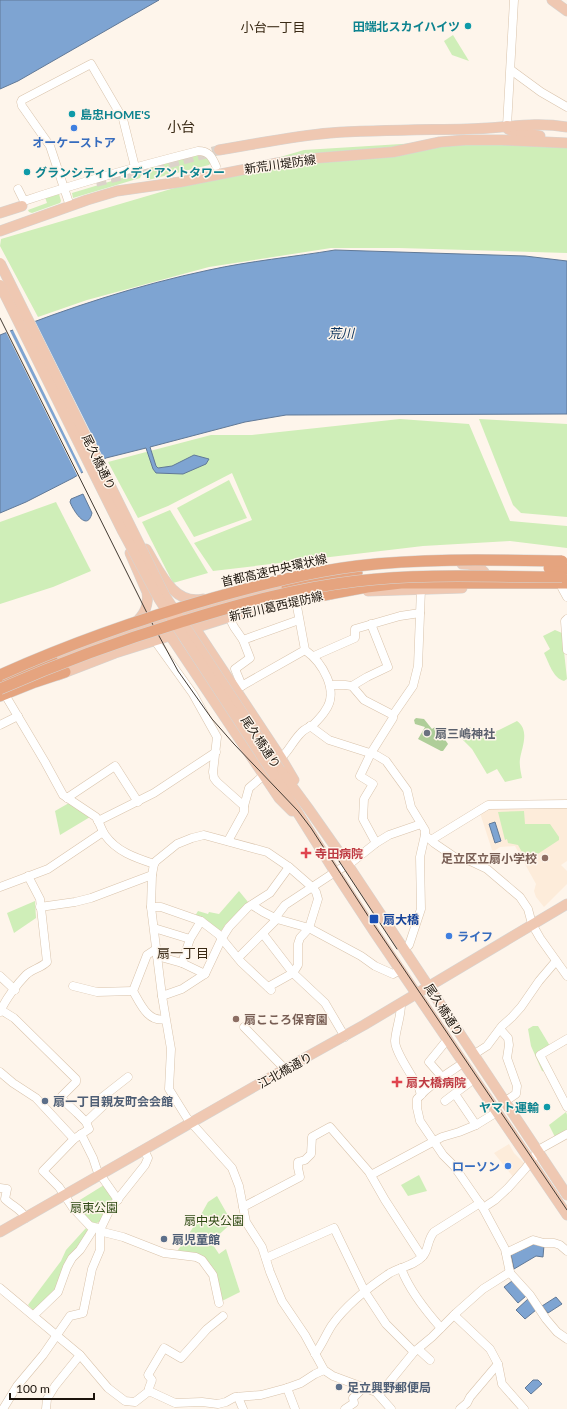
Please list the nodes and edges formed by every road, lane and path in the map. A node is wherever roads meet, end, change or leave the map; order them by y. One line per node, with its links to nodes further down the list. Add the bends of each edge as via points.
1 (514, 0): 4 (street)
2 (552, 0): 3 (main road)
3 (567, 11)
4 (511, 70): 5 (street, via 541,92); 6 (street)
5 (567, 106)
6 (507, 126): 7 (main road, 新荒川堤防線); 8 (main road, via 512,131); 9 (main road, 新荒川堤防線, via 329,133)
7 (567, 127)
8 (567, 143): 15 (main road, 新荒川堤防線, via 474,139 448,141 393,152 258,166 180,182 122,190)
9 (219, 150)
10 (216, 166): 11 (street, via 210,154 202,151)
11 (135, 167): 12 (street); 12 (street, via 123,119 93,66 89,64 21,102 50,146)
12 (63, 187): 13 (street, via 24,201); 15 (street)
13 (18, 189)
14 (22, 206): 16 (main road)
15 (70, 206): 17 (main road, 新荒川堤防線)
16 (0, 212)
17 (0, 232)
18 (0, 263): 20 (main road, 尾久橋通り, bridge)
19 (0, 285): 20 (main road, 尾久橋通り, bridge)
20 (127, 530): 26 (main road, bridge, via 143,544 166,582 176,592 192,600); 48 (main road, bridge, via 132,558 147,592 144,613 133,624 118,631); 65 (main road, 尾久橋通り, bridge, via 170,617)
21 (567, 561): 50 (highway, 首都高速中央環状線, bridge, via 392,562 281,579 144,619 72,644)
22 (567, 569): 27 (highway, bridge, via 476,567 392,570)
23 (484, 572): 24 (main road, 新荒川葛西堤防線); 26 (main road, via 479,566 470,564 428,564 356,569); 28 (main road, 新荒川葛西堤防線, via 392,574)
24 (567, 573)
25 (567, 578): 55 (highway, 首都高速中央環状線, bridge, via 393,578 292,591 227,608 76,657)
26 (296, 579): 27 (highway)
27 (318, 579): 28 (highway)
28 (287, 587): 34 (main road, 新荒川葛西堤防線)
29 (421, 589): 30 (main road, 新荒川葛西堤防線); 31 (main road, 新荒川葛西堤防線); 33 (street)
30 (566, 589): 31 (highway, via 401,583)
31 (324, 595): 32 (main road, 新荒川葛西堤防線)
32 (296, 601): 35 (main road, 新荒川葛西堤防線, via 258,608); 37 (street)
33 (420, 613): 39 (street); 56 (street, via 418,666 412,686)
34 (186, 614): 38 (main road, 新荒川葛西堤防線); 40 (main road)
35 (229, 617): 40 (main road, 新荒川葛西堤防線); 42 (street)
36 (567, 619): 45 (street)
37 (299, 620): 42 (street); 44 (street)
38 (161, 622): 41 (main road); 47 (main road, 新荒川葛西堤防線)
39 (371, 624): 46 (street, via 355,629 355,638); 53 (street, via 388,667)
40 (194, 627): 41 (main road, 新荒川葛西堤防線); 54 (main road)
41 (170, 636): 43 (main road, 新荒川葛西堤防線); 58 (main road)
42 (243, 640): 54 (street, via 250,658 235,669)
43 (155, 641): 49 (main road, 新荒川葛西堤防線); 61 (street)
44 (305, 650): 46 (street); 54 (street)
45 (567, 650)
46 (314, 656): 52 (street)
47 (52, 660): 51 (highway)
48 (23, 668): 51 (highway)
49 (65, 672): 55 (highway)
50 (0, 675)
51 (0, 681)
52 (330, 685): 53 (street); 60 (street, via 328,705 319,719)
53 (352, 686): 56 (street, via 372,706)
54 (239, 688): 64 (main road)
55 (2, 696): 57 (street)
56 (393, 715): 63 (street)
57 (18, 716): 59 (street); 66 (street, via 63,796)
58 (227, 718): 61 (street); 65 (main road)
59 (0, 725)
60 (310, 726): 63 (street, via 329,740); 64 (street, via 301,733)
61 (212, 728): 62 (street, via 217,737)
62 (216, 752): 67 (street); 69 (street, via 214,778)
63 (371, 754): 72 (street, via 386,761 397,776 407,790); 76 (street, via 360,776 373,784 364,799 363,819)
64 (282, 758): 70 (main road)
65 (273, 773): 69 (street, via 249,788); 70 (main road, 尾久橋通り); 80 (main road, 尾久橋通り)
66 (67, 798): 67 (street, via 115,766); 71 (street, via 96,817)
67 (138, 802): 71 (street)
68 (567, 804): 74 (street, via 488,805)
69 (244, 806): 75 (street, via 244,812)
70 (308, 808): 78 (main road, 尾久橋通り)
71 (98, 821): 73 (street)
72 (421, 824): 74 (street); 76 (street, via 389,835)
73 (104, 832): 77 (street, via 115,846 128,855); 82 (street, via 48,869)
74 (428, 838): 91 (street, via 456,858 487,869 520,897 528,909); 97 (street, via 420,857 421,909 409,945)
75 (228, 841): 77 (street, via 204,835 192,838 177,844); 79 (street, via 267,852)
76 (376, 843): 78 (street)
77 (154, 864): 81 (street)
78 (348, 865): 80 (street); 97 (main road, 尾久橋通り)
79 (288, 867): 84 (street); 86 (street, via 270,893)
80 (335, 872): 84 (street); 102 (main road, 尾久橋通り)
81 (152, 875): 87 (street, via 91,898); 88 (street)
82 (28, 876): 83 (street); 87 (street, via 40,899)
83 (0, 887)
84 (312, 887): 89 (street, via 285,905); 93 (street, via 318,899)
85 (567, 904): 91 (main road, 江北橋通り)
86 (252, 905): 89 (street); 95 (street, via 229,926)
87 (40, 907): 109 (street, via 47,962 26,974)
88 (151, 907): 90 (street, via 161,907); 92 (street)
89 (276, 919): 93 (street); 94 (street)
90 (201, 921): 95 (street); 96 (street)
91 (532, 924): 100 (street); 108 (main road, 江北橋通り)
92 (154, 928): 96 (street); 98 (street)
93 (309, 928): 102 (street, via 375,966 393,974); 103 (street, via 300,938 298,965)
94 (263, 934): 99 (street); 103 (street)
95 (222, 938): 99 (street); 104 (street)
96 (190, 939): 101 (street)
97 (404, 950): 108 (main road, 尾久橋通り)
98 (156, 952): 101 (street); 110 (street, via 146,955); 112 (street)
99 (238, 958): 103 (street, via 269,989)
100 (556, 961): 106 (street); 117 (street, via 521,1007)
101 (182, 963): 104 (street)
102 (400, 970): 111 (main road, 尾久橋通り)
103 (293, 973): 118 (street, via 325,1002)
104 (205, 974): 112 (street, via 182,989)
105 (0, 976): 109 (street)
106 (567, 976)
107 (73, 986): 110 (street, via 97,992)
108 (429, 986): 111 (main road, 江北橋通り); 121 (main road, 尾久橋通り)
109 (15, 990): 114 (street)
110 (133, 991): 115 (street, via 144,1010 152,1017 160,1020)
111 (417, 994): 113 (main road, 江北橋通り); 120 (main road, 尾久橋通り)
112 (162, 996): 115 (street)
113 (401, 1004): 118 (main road, 江北橋通り); 129 (street, via 395,1041 397,1050)
114 (0, 1011): 134 (street, via 14,1018 76,1079 62,1096)
115 (165, 1018): 135 (street, via 171,1049 169,1089)
116 (244, 1027): 123 (street)
117 (500, 1029): 121 (street, via 487,1046); 131 (street, via 508,1038 510,1049 507,1058 517,1086 516,1094)
118 (345, 1037): 123 (main road, 江北橋通り)
119 (567, 1039): 132 (street, via 540,1055)
120 (447, 1040): 122 (main road, 尾久橋通り); 125 (street, via 429,1062)
121 (473, 1055): 131 (main road, 尾久橋通り)
122 (463, 1063): 125 (street); 127 (main road, 尾久橋通り)
123 (285, 1069): 135 (main road, 江北橋通り)
124 (0, 1072): 138 (street, via 36,1098)
125 (442, 1076): 129 (street)
126 (128, 1077): 134 (street, via 100,1099 104,1105)
127 (474, 1079): 128 (street); 133 (main road, 尾久橋通り)
128 (455, 1094): 130 (street); 136 (street)
129 (421, 1095): 139 (street, via 417,1099 418,1115)
130 (445, 1101)
131 (504, 1102): 141 (main road, 尾久橋通り)
132 (567, 1107)
133 (497, 1112): 136 (street); 142 (main road, 尾久橋通り)
134 (86, 1122): 138 (street, via 89,1128)
135 (191, 1123): 140 (main road, 江北橋通り); 150 (street, via 232,1168)
136 (476, 1125): 139 (street)
137 (567, 1134): 141 (street)
138 (78, 1136): 143 (street, via 93,1158); 146 (street, via 43,1171)
139 (434, 1142): 144 (street); 149 (street)
140 (144, 1150): 143 (main road, 江北橋通り); 148 (street, via 148,1158 145,1165)
141 (537, 1152): 142 (street); 147 (main road, 尾久橋通り)
142 (531, 1162): 149 (street, via 495,1200); 151 (main road, 尾久橋通り)
143 (100, 1175): 146 (main road, 江北橋通り); 148 (street)
144 (371, 1175): 150 (street, via 330,1127 312,1137 311,1154 298,1162 300,1177); 157 (street)
145 (0, 1188): 152 (street, via 7,1189 5,1199)
146 (65, 1195): 152 (main road, 江北橋通り); 153 (street, via 79,1215)
147 (567, 1195)
148 (118, 1200): 153 (street)
149 (482, 1205): 156 (street); 157 (street, via 434,1232)
150 (243, 1207): 158 (street, via 246,1222)
151 (567, 1215)
152 (26, 1218): 154 (main road, 江北橋通り)
153 (97, 1229): 163 (street, via 164,1253 202,1260 213,1275); 164 (street, via 72,1258 58,1292); 168 (street, via 100,1250 92,1269 83,1313 70,1316)
154 (0, 1232)
155 (567, 1251): 156 (street, via 554,1243 533,1240)
156 (506, 1253): 160 (street)
157 (422, 1257): 159 (street, via 412,1265)
158 (266, 1258): 162 (street, via 334,1228); 171 (street, via 282,1300)
159 (401, 1268): 162 (street); 167 (street, via 406,1280)
160 (510, 1272): 165 (street, via 482,1289); 169 (street, via 557,1332)
161 (0, 1289): 164 (street)
162 (364, 1292): 170 (street, via 386,1324); 171 (street, via 332,1325)
163 (219, 1303)
164 (34, 1315): 168 (street)
165 (454, 1315): 167 (street); 174 (street, via 490,1349)
166 (223, 1316): 178 (street, via 181,1358 164,1348 148,1375 152,1380)
167 (441, 1328): 170 (street)
168 (57, 1334): 172 (street); 182 (street, via 17,1386)
169 (567, 1339)
170 (416, 1350): 173 (street); 179 (street)
171 (315, 1354): 175 (street)
172 (80, 1355): 181 (street, via 108,1388); 183 (street, via 55,1386 47,1399)
173 (430, 1360)
174 (498, 1364): 189 (street); 190 (street, via 502,1384)
175 (324, 1370): 176 (street); 177 (street)
176 (287, 1388): 180 (street, via 261,1395); 186 (street)
177 (363, 1388): 179 (street); 187 (street, via 353,1398 354,1403)
178 (149, 1390): 180 (street, via 175,1403 218,1404); 181 (street, via 135,1402)
179 (379, 1395): 188 (street)
180 (238, 1397): 185 (street)
181 (125, 1401): 184 (street)
182 (4, 1409)
183 (46, 1409)
184 (121, 1409)
185 (243, 1409)
186 (295, 1409)
187 (345, 1409)
188 (390, 1409)
189 (460, 1409)
190 (524, 1409)

